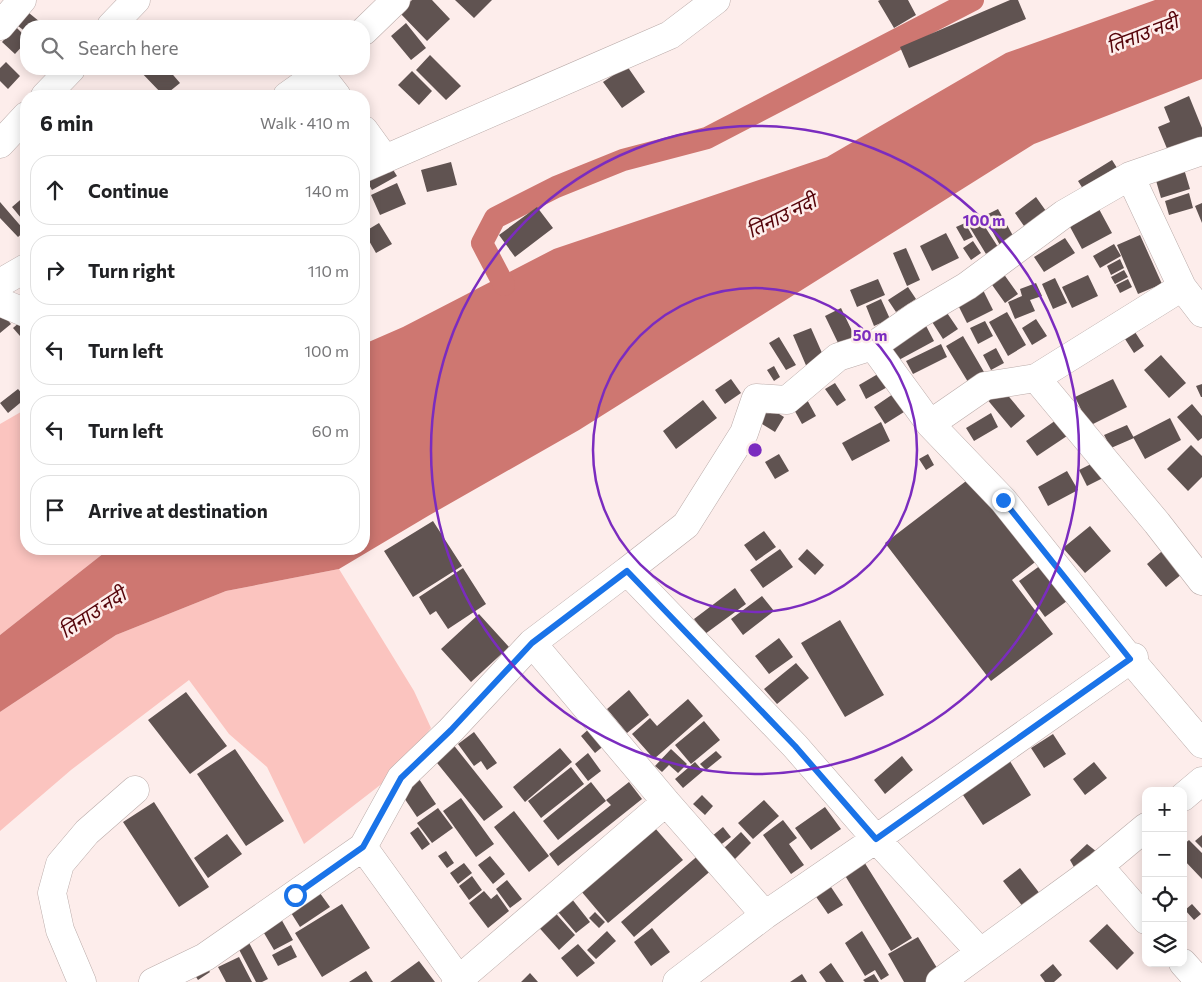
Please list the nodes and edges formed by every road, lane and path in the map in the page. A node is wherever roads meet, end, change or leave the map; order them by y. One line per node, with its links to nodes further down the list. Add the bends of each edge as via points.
1 (22, 0): 7 (street)
2 (136, 0): 5 (street)
3 (396, 0): 6 (street)
4 (716, 0): 18 (street, via 670,35)
5 (118, 20)
6 (370, 25)
7 (0, 26)
8 (65, 75): 11 (street)
9 (316, 75): 12 (street)
10 (324, 75): 13 (street)
11 (51, 90)
12 (295, 90)
13 (333, 90)
14 (20, 122): 15 (street)
15 (0, 144)
16 (370, 148): 18 (street)
17 (1202, 151): 19 (street)
18 (375, 163)
19 (1130, 176): 22 (street); 26 (street, via 1064,214 967,286)
20 (20, 271): 21 (street)
21 (0, 283)
22 (1182, 287): 25 (street); 27 (street)
23 (0, 302): 24 (street)
24 (20, 310)
25 (1202, 313)
26 (873, 346): 28 (street); 29 (street, via 838,357 786,400 756,398 744,433 686,525)
27 (1036, 378): 28 (street, via 985,386); 30 (street)
28 (930, 424): 32 (street, via 1003,500)
29 (627, 571): 31 (street); 39 (street, via 795,746)
30 (1202, 581)
31 (532, 643): 37 (street); 40 (street, via 401,778)
32 (1132, 658): 33 (street); 39 (street)
33 (1202, 744)
34 (1202, 781): 36 (street)
35 (135, 790): 47 (street, via 87,832 60,864 52,893 60,930)
36 (1187, 794)
37 (666, 802): 42 (street); 46 (street)
38 (1142, 830): 41 (street)
39 (876, 839): 42 (street); 44 (street)
40 (363, 847): 46 (street); 48 (street, via 205,958)
41 (1099, 866): 43 (street); 44 (street)
42 (766, 915): 49 (street)
43 (1142, 915)
44 (980, 952): 50 (street)
45 (1187, 967): 51 (street)
46 (457, 981)
47 (82, 982)
48 (154, 982)
49 (677, 982)
50 (940, 982)
51 (1200, 982)

